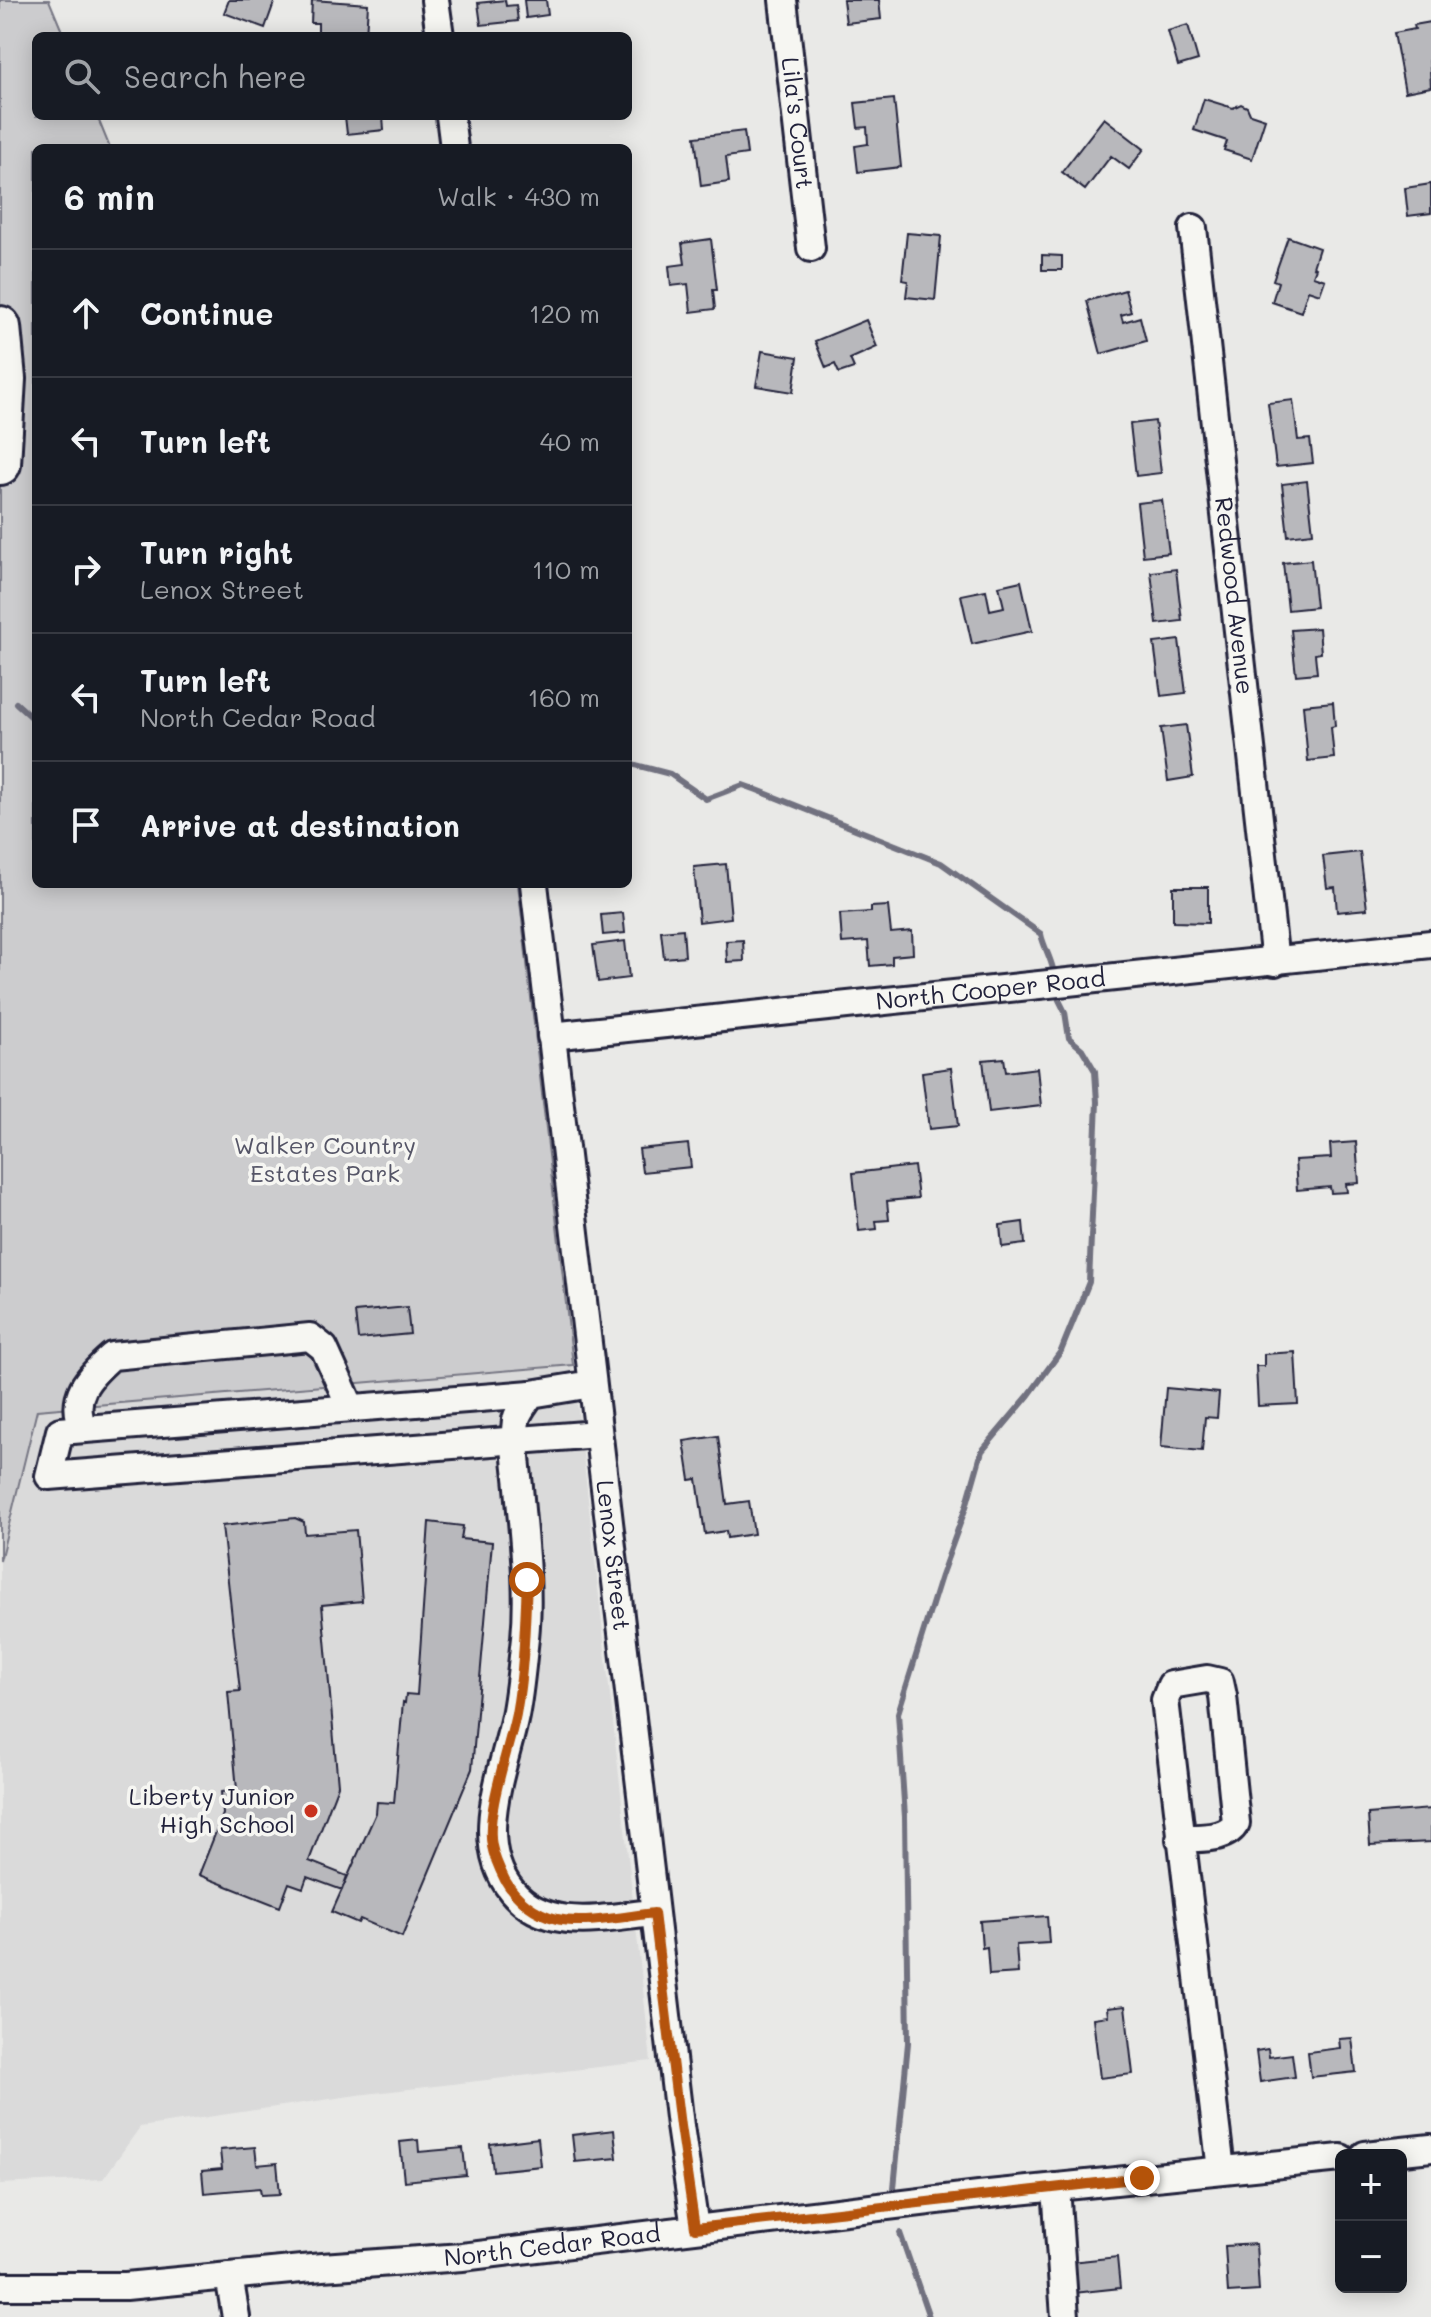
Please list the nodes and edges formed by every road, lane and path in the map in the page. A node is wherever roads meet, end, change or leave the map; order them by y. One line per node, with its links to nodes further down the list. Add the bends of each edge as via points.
1 (435, 0): 3 (street)
2 (783, 0): 7 (street, Lila's Court)
3 (439, 32)
4 (450, 120): 5 (street)
5 (454, 144)
6 (1193, 228): 12 (street, Redwood Avenue)
7 (811, 248)
8 (0, 327): 9 (highway, via 5,379)
9 (0, 464)
10 (534, 888): 13 (street, Lenox Street)
11 (1431, 944): 12 (street, North Cooper Road)
12 (1275, 962): 13 (street, North Cooper Road)
13 (551, 1036): 14 (street, Lenox Street)
14 (592, 1384): 15 (street); 19 (street, Lenox Street)
15 (531, 1394): 16 (street); 20 (street, via 517,1417)
16 (351, 1408): 17 (street); 18 (street, via 324,1348 310,1337 112,1356 91,1373 79,1393)
17 (184, 1421): 18 (street); 21 (street)
18 (84, 1429): 21 (street, via 60,1431 49,1476)
19 (598, 1434): 20 (street); 23 (street, Lenox Street)
20 (516, 1440): 21 (street); 23 (street, via 527,1580 525,1634 491,1845 511,1891 542,1914 581,1920)
21 (189, 1466)
22 (1180, 1839): 22 (street, via 1165,1700 1171,1685 1207,1679 1220,1682 1223,1696 1236,1823 1224,1835); 27 (street)
23 (654, 1913): 29 (street, Lenox Street)
24 (1431, 2148): 25 (street)
25 (1407, 2151)
26 (1335, 2159): 27 (street, North Cedar Road)
27 (1221, 2170): 28 (street, North Cedar Road)
28 (1056, 2187): 29 (street, North Cedar Road); 33 (street)
29 (695, 2228): 30 (street, North Cedar Road, via 462,2257)
30 (229, 2276): 31 (street, North Cedar Road, via 126,2286); 32 (street)
31 (0, 2286)
32 (236, 2317)
33 (1065, 2317)

